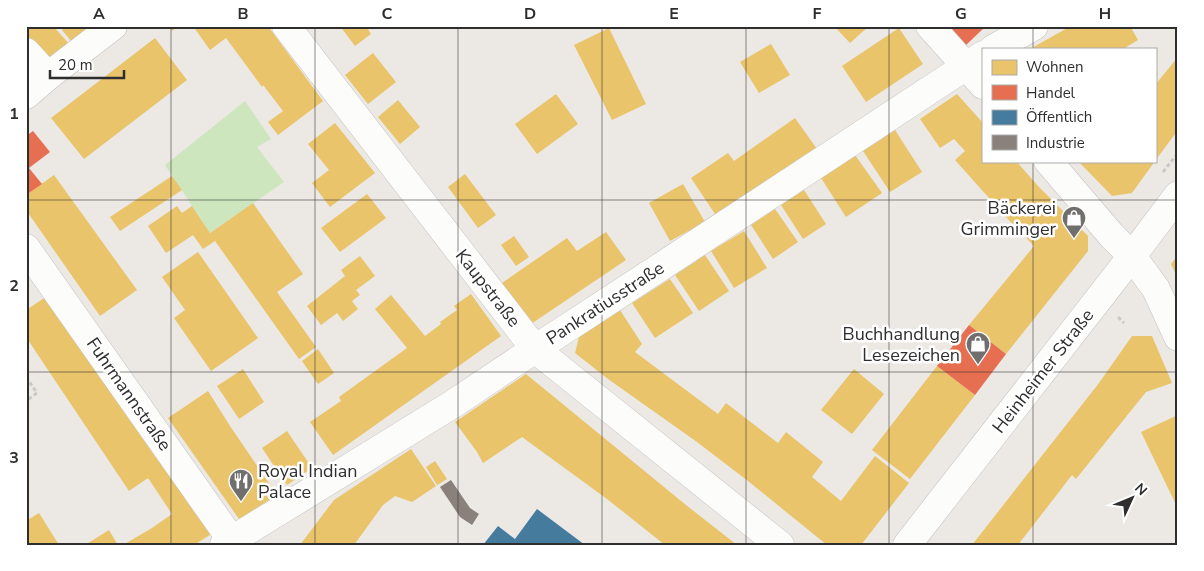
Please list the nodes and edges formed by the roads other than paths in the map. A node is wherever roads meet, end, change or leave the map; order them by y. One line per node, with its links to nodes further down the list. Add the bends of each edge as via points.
1 (113, 26): 8 (street)
2 (286, 26): 15 (street, Kaupstraße)
3 (930, 26): 7 (street)
4 (1034, 26): 5 (street)
5 (995, 48)
6 (26, 52): 8 (street)
7 (977, 68): 15 (street, Pankratiusstraße)
8 (48, 76): 9 (street)
9 (26, 95)
10 (1049, 162): 13 (street)
11 (1178, 196): 13 (street, Heinheimer Straße)
12 (26, 248): 16 (street, Fuhrmannstraße)
13 (1132, 256): 14 (street, via 1156,289); 18 (street, Heinheimer Straße)
14 (1178, 337)
15 (535, 349): 16 (street, Pankratiusstraße); 17 (street, Kaupstraße)
16 (230, 543)
17 (780, 545)
18 (907, 545)

